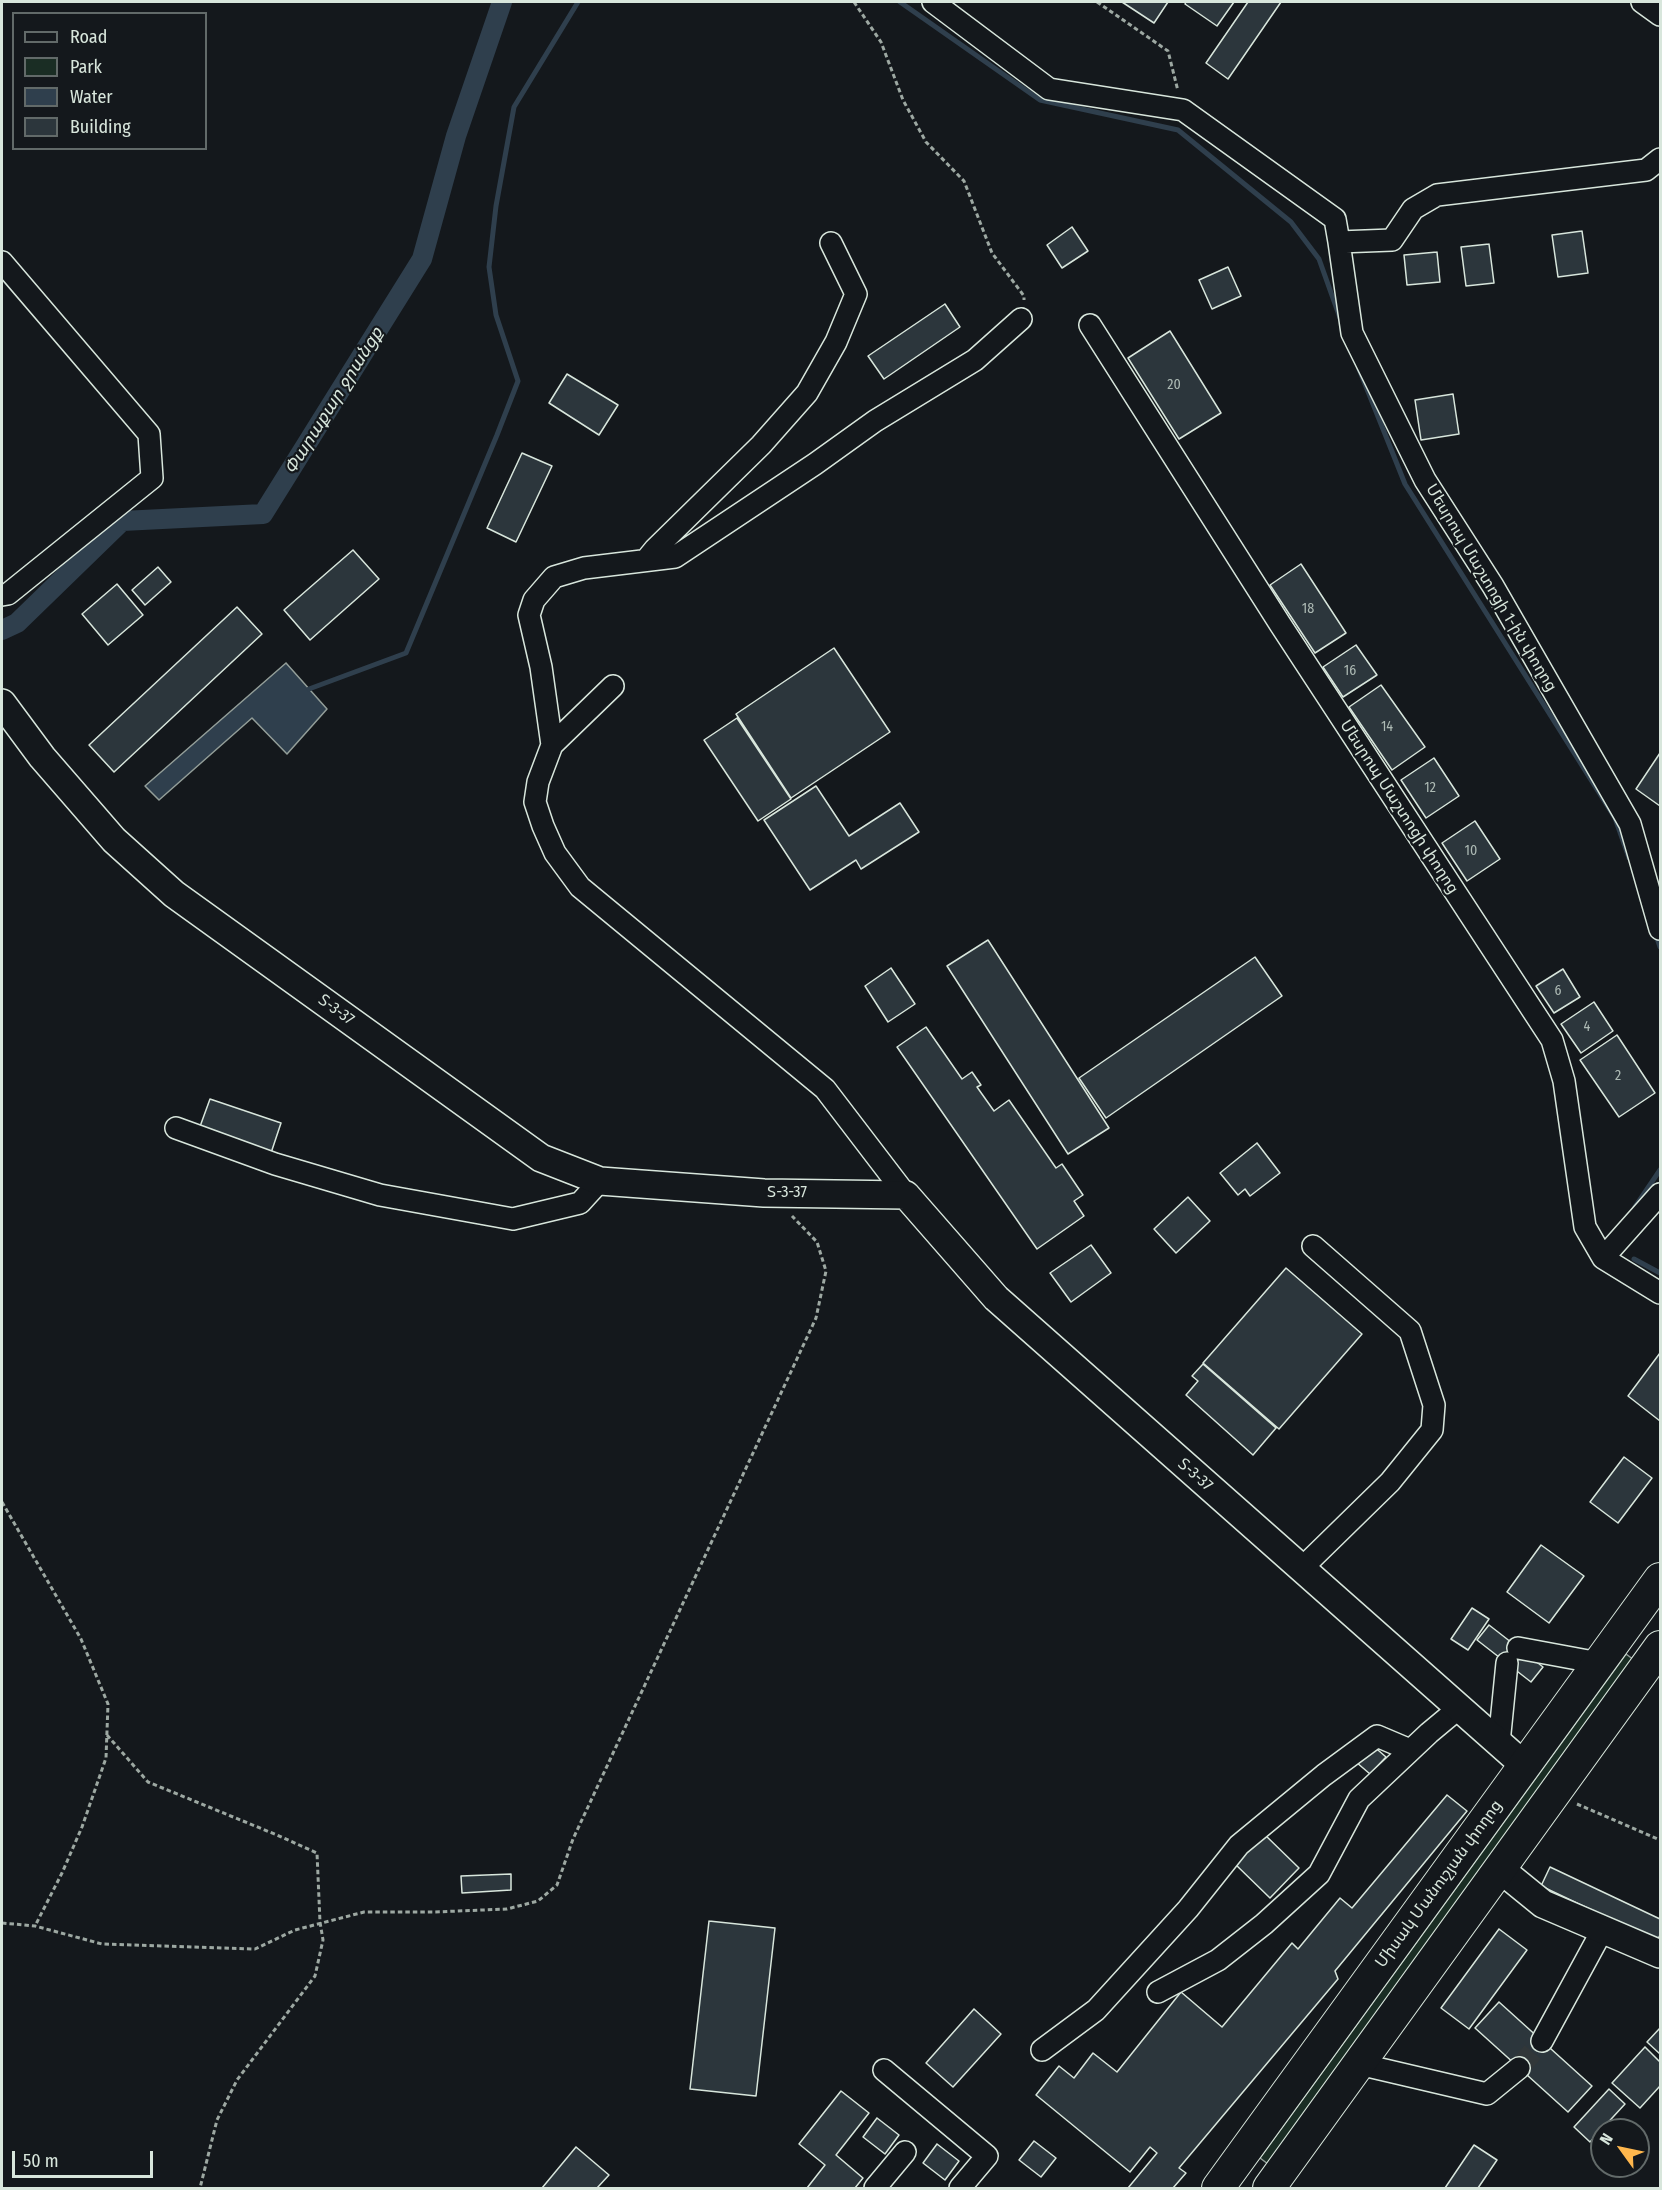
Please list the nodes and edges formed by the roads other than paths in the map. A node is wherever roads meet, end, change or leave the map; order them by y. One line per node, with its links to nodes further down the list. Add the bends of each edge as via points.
1 (933, 2): 5 (street, Մեսրոպ Մաշտոցի 1-ին փողոց, via 1049,89 1183,110 1335,219)
2 (1642, 2): 3 (street)
3 (1660, 15)
4 (1660, 159): 5 (street, via 1646,170 1437,195 1413,209 1392,240)
5 (1339, 242): 15 (street, Մեսրոպ Մաշտոցի 1-ին փողոց, via 1352,333 1425,480 1493,586 1629,824)
6 (831, 243): 10 (street, via 856,294 836,342 807,393)
7 (2, 262): 11 (street, via 149,434 152,478)
8 (1021, 319): 10 (street, via 975,360 875,421 675,557)
9 (1090, 325): 21 (street, Մեսրոպ Մաշտոցի փողոց, via 1552,1040 1564,1081 1586,1227)
10 (646, 560): 14 (street, via 584,568 554,577 534,600 529,615)
11 (2, 595)
12 (613, 686): 14 (street)
13 (2, 703): 17 (main road, Տ-3-37 / Տ-3-37, via 42,757 114,840 174,894 541,1158)
14 (552, 745): 19 (street, via 535,802 555,853 580,887 825,1089)
15 (1660, 930)
16 (176, 1128): 17 (street, via 275,1164 380,1195 513,1219 580,1203)
17 (600, 1181): 19 (main road, Տ-3-37 / Տ-3-37, via 764,1193)
18 (1660, 1194): 21 (street)
19 (906, 1195): 23 (main road, Տ-3-37 / Տ-3-37, via 996,1298)
20 (1313, 1246): 23 (street, via 1410,1331 1434,1405 1432,1430 1390,1482)
21 (1603, 1258): 22 (street, Մեսրոպ Մաշտոցի փողոց)
22 (1660, 1293)
23 (1301, 1569): 28 (main road, Տ-3-37 / Տ-3-37)
24 (1660, 1579): 25 (highway, Միսակ Մանուշյան փողոց)
25 (1648, 1618): 27 (highway, Միսակ Մանուշյան փողոց)
26 (1660, 1647): 32 (highway)
27 (1599, 1663): 29 (street, via 1512,1656); 31 (highway, Միսակ Մանուշյան փողոց)
28 (1459, 1708): 29 (main road, Տ-3-37 / Տ-3-37); 30 (street)
29 (1499, 1743): 31 (main road, Տ-3-37 / Տ-3-37)
30 (1410, 1750): 35 (street, via 1359,1798 1319,1874 1218,1960); 37 (street, via 1377,1736 1324,1775 1239,1845 1188,1909 1096,2010)
31 (1525, 1766): 42 (highway, Միսակ Մանուշյան փողոց)
32 (1500, 1869): 33 (main road, via 1544,1904); 38 (highway)
33 (1603, 1929): 34 (main road); 36 (street)
34 (1660, 1954)
35 (1158, 1992)
36 (1542, 2042)
37 (1042, 2050)
38 (1359, 2064): 39 (street, via 1487,2094); 45 (highway)
39 (1519, 2068)
40 (884, 2070): 44 (street, via 987,2156)
41 (905, 2152): 43 (street)
42 (1234, 2183)
43 (875, 2188)
44 (960, 2188)
45 (1269, 2188)

